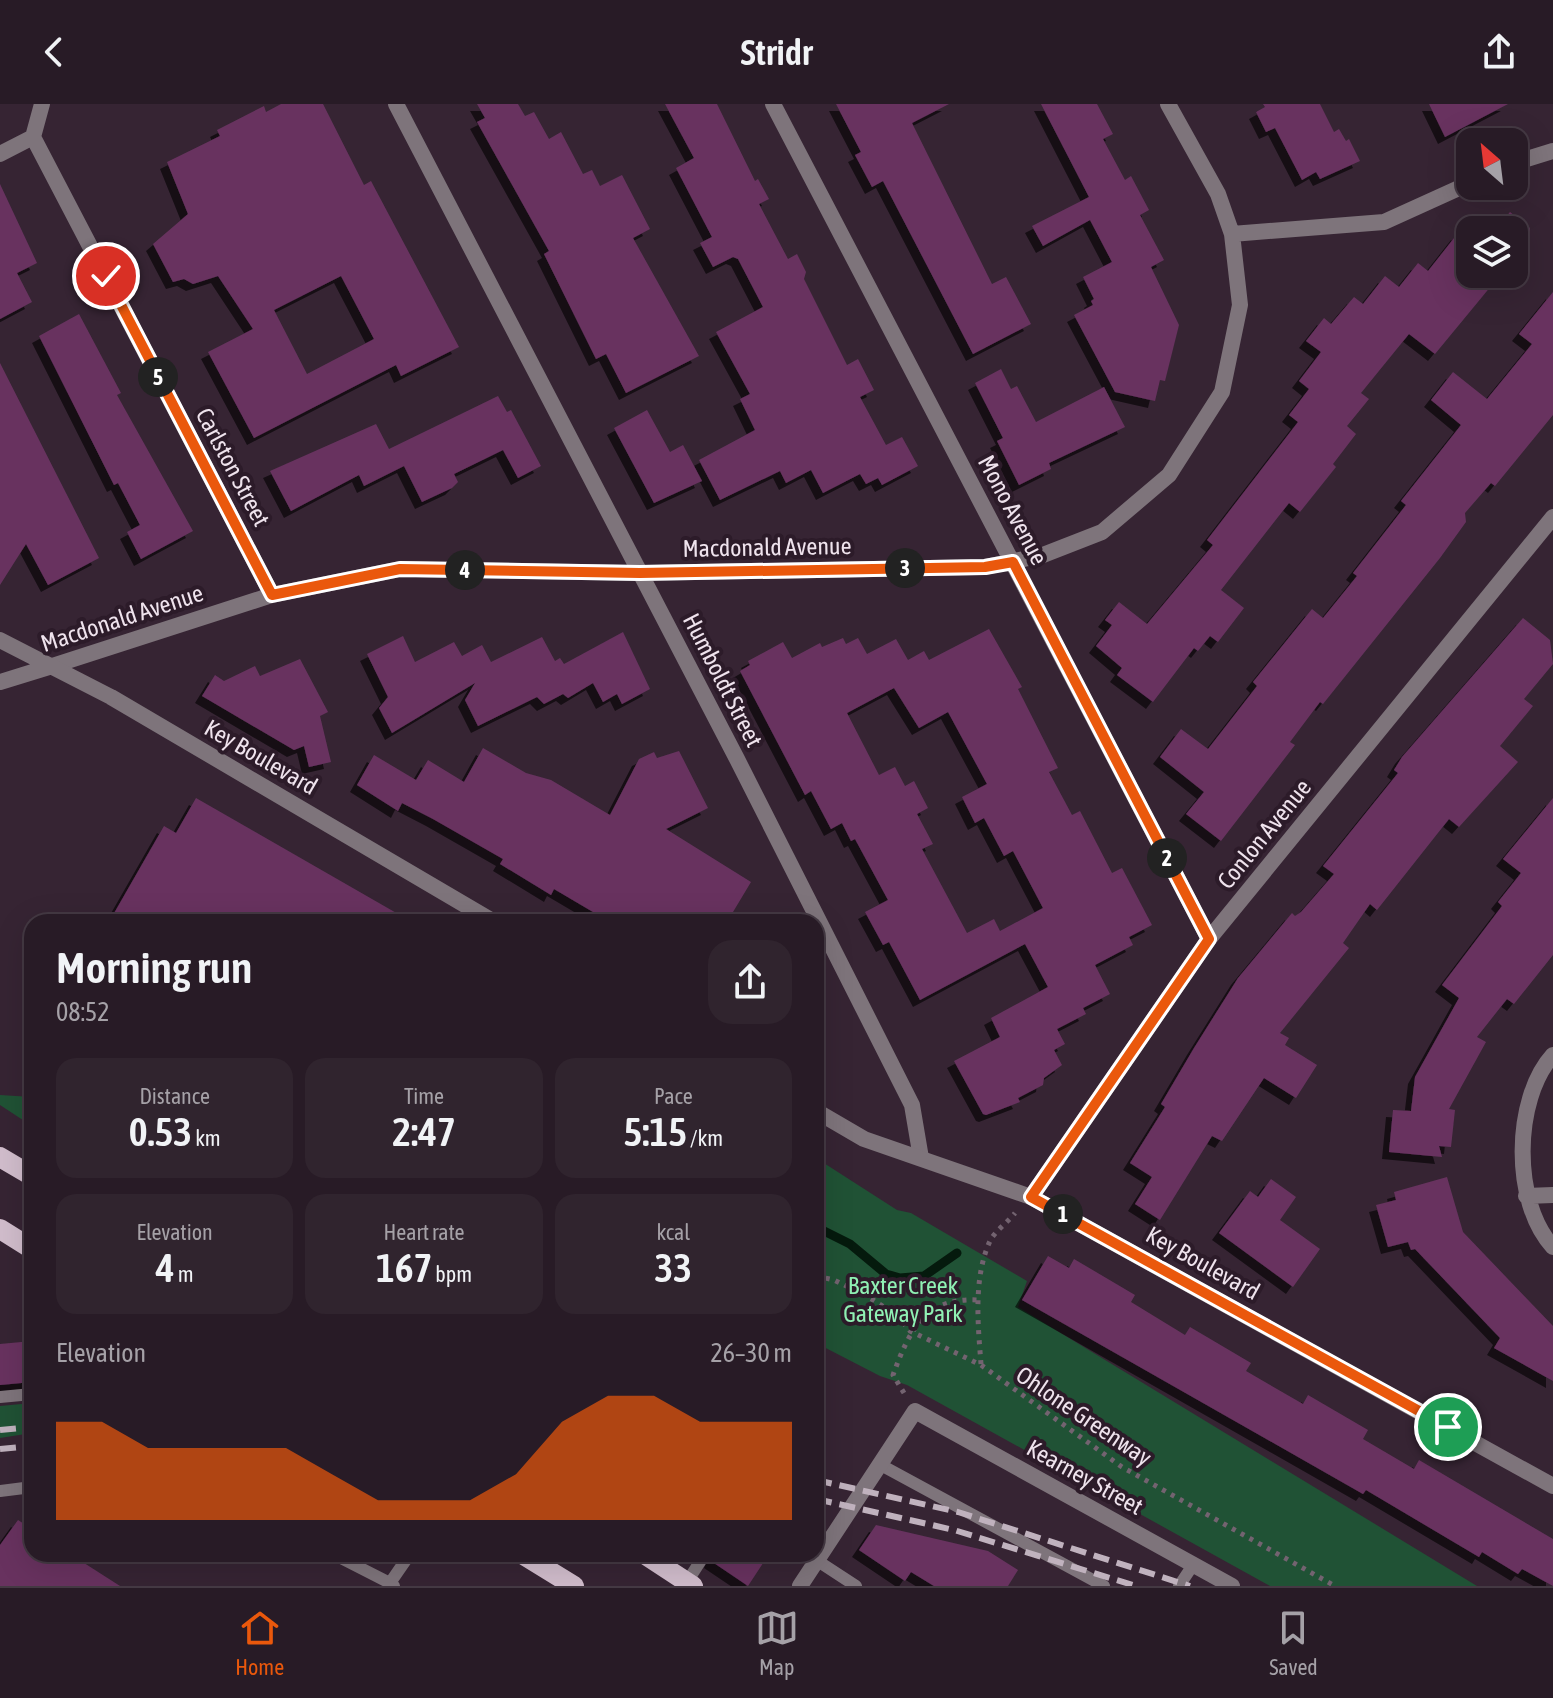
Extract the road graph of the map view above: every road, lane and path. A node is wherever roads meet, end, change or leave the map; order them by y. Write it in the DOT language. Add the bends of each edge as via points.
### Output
graph roads {
  1 [pos="42,104"];
  2 [pos="396,104"];
  3 [pos="773,104"];
  4 [pos="1168,104"];
  5 [pos="33,137"];
  6 [pos="1553,151"];
  7 [pos="0,154"];
  8 [pos="1528,159"];
  9 [pos="1456,189"];
  10 [pos="1232,234"];
  11 [pos="1550,529"];
  12 [pos="1013,562"];
  13 [pos="640,573"];
  14 [pos="272,595"];
  15 [pos="0,640"];
  16 [pos="52,666"];
  17 [pos="0,682"];
  18 [pos="480,914"];
  19 [pos="814,914"];
  20 [pos="824,933"];
  21 [pos="1209,939"];
  22 [pos="1553,1055"];
  23 [pos="824,1116"];
  24 [pos="0,1157"];
  25 [pos="921,1158"];
  26 [pos="24,1171"];
  27 [pos="1553,1195"];
  28 [pos="1526,1196"];
  29 [pos="1031,1197"];
  30 [pos="0,1229"];
  31 [pos="24,1244"];
  32 [pos="1553,1247"];
  33 [pos="824,1278"];
  34 [pos="978,1300"];
  35 [pos="910,1331"];
  36 [pos="981,1365"];
  37 [pos="24,1395"];
  38 [pos="0,1397"];
  39 [pos="915,1411"];
  40 [pos="879,1464"];
  41 [pos="1553,1486"];
  42 [pos="24,1488"];
  43 [pos="0,1491"];
  44 [pos="824,1540"];
  45 [pos="348,1562"];
  46 [pos="405,1562"];
  47 [pos="535,1562"];
  48 [pos="656,1562"];
  49 [pos="701,1562"];
  50 [pos="810,1562"];
  51 [pos="820,1562"];
  52 [pos="1193,1565"];
  53 [pos="690,1584"];
  54 [pos="392,1585"];
  55 [pos="574,1586"];
  56 [pos="800,1586"];
  57 [pos="856,1586"];
  58 [pos="1104,1586"];
  59 [pos="1179,1586"];
  60 [pos="1232,1586"];
  61 [pos="1335,1586"];
  1 -- 5 [label="street"];
  2 -- 13 [label="street, Humboldt Street"];
  3 -- 12 [label="street, Mono Avenue"];
  4 -- 10 [label="street, Macdonald Avenue" via="1218,194"];
  5 -- 7 [label="street"];
  5 -- 14 [label="street, Carlston Street"];
  6 -- 8 [label="street"];
  9 -- 10 [label="street" via="1384,222"];
  10 -- 12 [label="street, Macdonald Avenue" via="1240,305 1222,392 1169,475 1102,532"];
  11 -- 21 [label="street, Conlon Avenue"];
  12 -- 13 [label="street, Macdonald Avenue" via="985,567"];
  12 -- 21 [label="street, Mono Avenue"];
  13 -- 14 [label="street, Macdonald Avenue" via="400,569"];
  13 -- 19 [label="street, Humboldt Street"];
  14 -- 16 [label="street, Macdonald Avenue"];
  15 -- 16 [label="street, Key Boulevard"];
  16 -- 17 [label="street, Macdonald Avenue"];
  16 -- 18 [label="street, Key Boulevard"];
  20 -- 25 [label="street, Humboldt Street" via="912,1105"];
  21 -- 29 [label="street, Conlon Avenue"];
  22 -- 28 [label="street" via="1543,1066 1521,1132"];
  23 -- 25 [label="street, Key Boulevard" via="864,1139"];
  24 -- 26 [label="main road"];
  25 -- 29 [label="street, Key Boulevard"];
  27 -- 28 [label="street"];
  28 -- 32 [label="street"];
  29 -- 34 [label="path" via="990,1240"];
  29 -- 41 [label="street, Key Boulevard"];
  30 -- 31 [label="main road"];
  33 -- 35 [label="path, Ohlone Greenway" via="867,1296 898,1316"];
  34 -- 35 [label="path" via="937,1306"];
  34 -- 36 [label="path"];
  35 -- 36 [label="path, Ohlone Greenway"];
  35 -- 39 [label="path" via="893,1375"];
  36 -- 61 [label="path, Ohlone Greenway" via="1122,1467"];
  37 -- 38 [label="lane"];
  39 -- 40 [label="street"];
  39 -- 52 [label="street, Kearney Street"];
  40 -- 44 [label="street"];
  40 -- 58 [label="lane"];
  42 -- 43 [label="lane"];
  45 -- 54 [label="lane"];
  46 -- 54 [label="lane"];
  47 -- 55 [label="main road"];
  48 -- 53 [label="main road"];
  49 -- 53 [label="lane"];
  50 -- 56 [label="street"];
  51 -- 57 [label="lane"];
  52 -- 59 [label="lane"];
  52 -- 60 [label="street, Kearney Street"];
}
